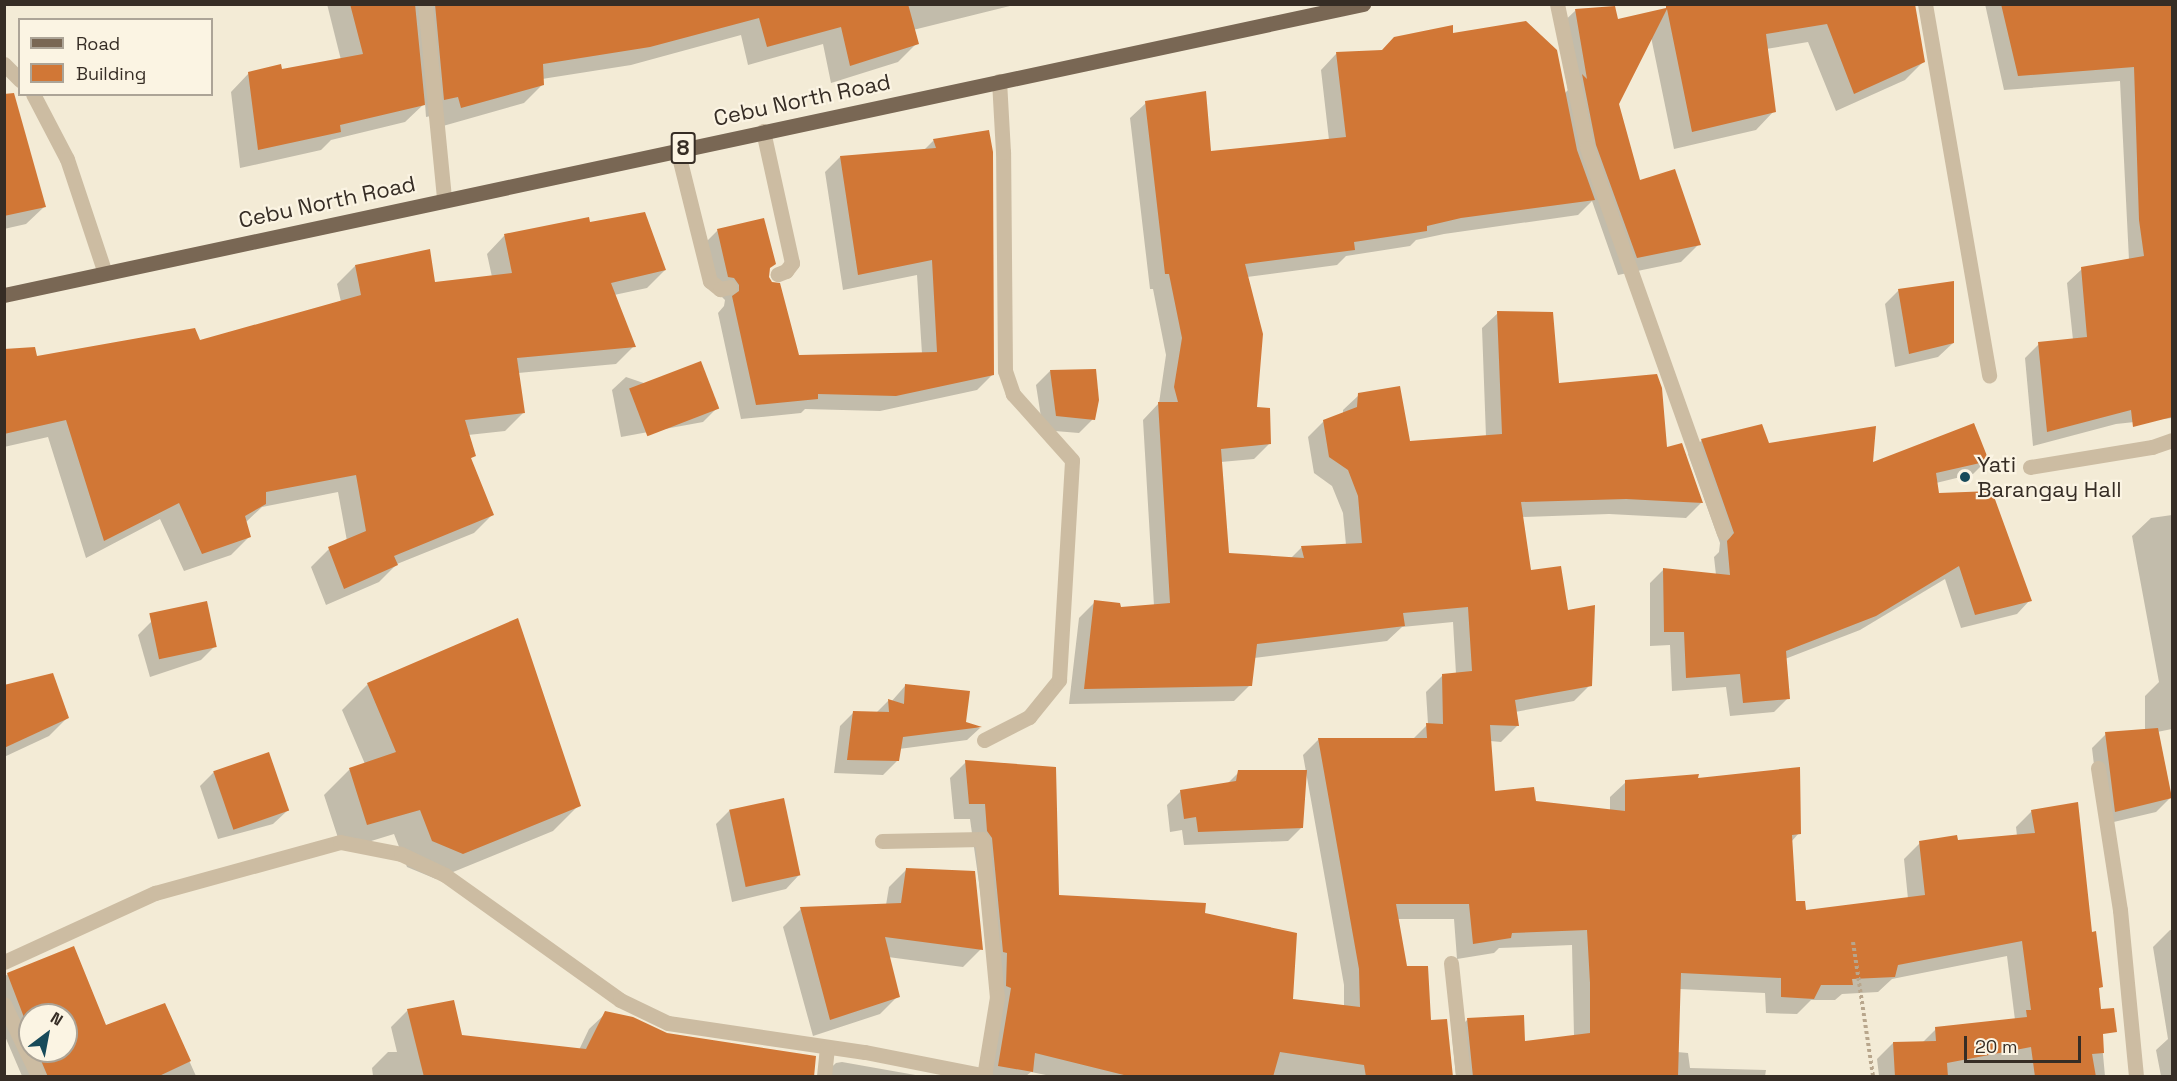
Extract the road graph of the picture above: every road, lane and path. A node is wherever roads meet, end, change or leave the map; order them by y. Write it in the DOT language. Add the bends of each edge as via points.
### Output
graph roads {
  1 [pos="425,4"];
  2 [pos="1363,4"];
  3 [pos="1557,4"];
  4 [pos="1925,4"];
  5 [pos="1317,9"];
  6 [pos="4,64"];
  7 [pos="18,78"];
  8 [pos="999,81"];
  9 [pos="34,96"];
  10 [pos="763,130"];
  11 [pos="677,149"];
  12 [pos="444,199"];
  13 [pos="105,273"];
  14 [pos="778,274"];
  15 [pos="730,287"];
  16 [pos="4,295"];
  17 [pos="1989,376"];
  18 [pos="2172,440"];
  19 [pos="2030,467"];
  20 [pos="1724,532"];
  21 [pos="984,740"];
  22 [pos="2098,768"];
  23 [pos="882,841"];
  24 [pos="1853,942"];
  25 [pos="4,962"];
  26 [pos="1451,963"];
  27 [pos="4,1004"];
  28 [pos="827,1047"];
  29 [pos="985,1076"];
  30 [pos="38,1077"];
  31 [pos="824,1077"];
  32 [pos="1463,1077"];
  33 [pos="1873,1077"];
  34 [pos="2136,1077"];
  1 -- 12 [label="street"];
  2 -- 5 [label="main road, Cebu North Road / 8"];
  3 -- 20 [label="street" via="1587,148"];
  4 -- 17 [label="street"];
  5 -- 8 [label="main road, Cebu North Road / 8"];
  6 -- 7 [label="street"];
  8 -- 10 [label="main road, Cebu North Road / 8"];
  8 -- 21 [label="street" via="1005,371 1013,394 1072,460 1059,680 1029,717"];
  9 -- 13 [label="street" via="67,159"];
  10 -- 11 [label="main road, Cebu North Road / 8"];
  10 -- 14 [label="street" via="792,263"];
  11 -- 12 [label="main road, Cebu North Road / 8"];
  11 -- 15 [label="street" via="710,281 720,289"];
  12 -- 13 [label="main road, Cebu North Road / 8"];
  13 -- 16 [label="main road, Cebu North Road / 8"];
  18 -- 19 [label="street" via="2152,447"];
  22 -- 34 [label="street" via="2120,910"];
  23 -- 29 [label="street" via="982,839 997,997"];
  24 -- 33 [label="path"];
  25 -- 28 [label="street" via="155,893 340,842 401,854 445,875 620,1000 668,1023"];
  26 -- 32 [label="street"];
  27 -- 30 [label="street"];
  28 -- 29 [label="street"];
  28 -- 31 [label="street"];
}
